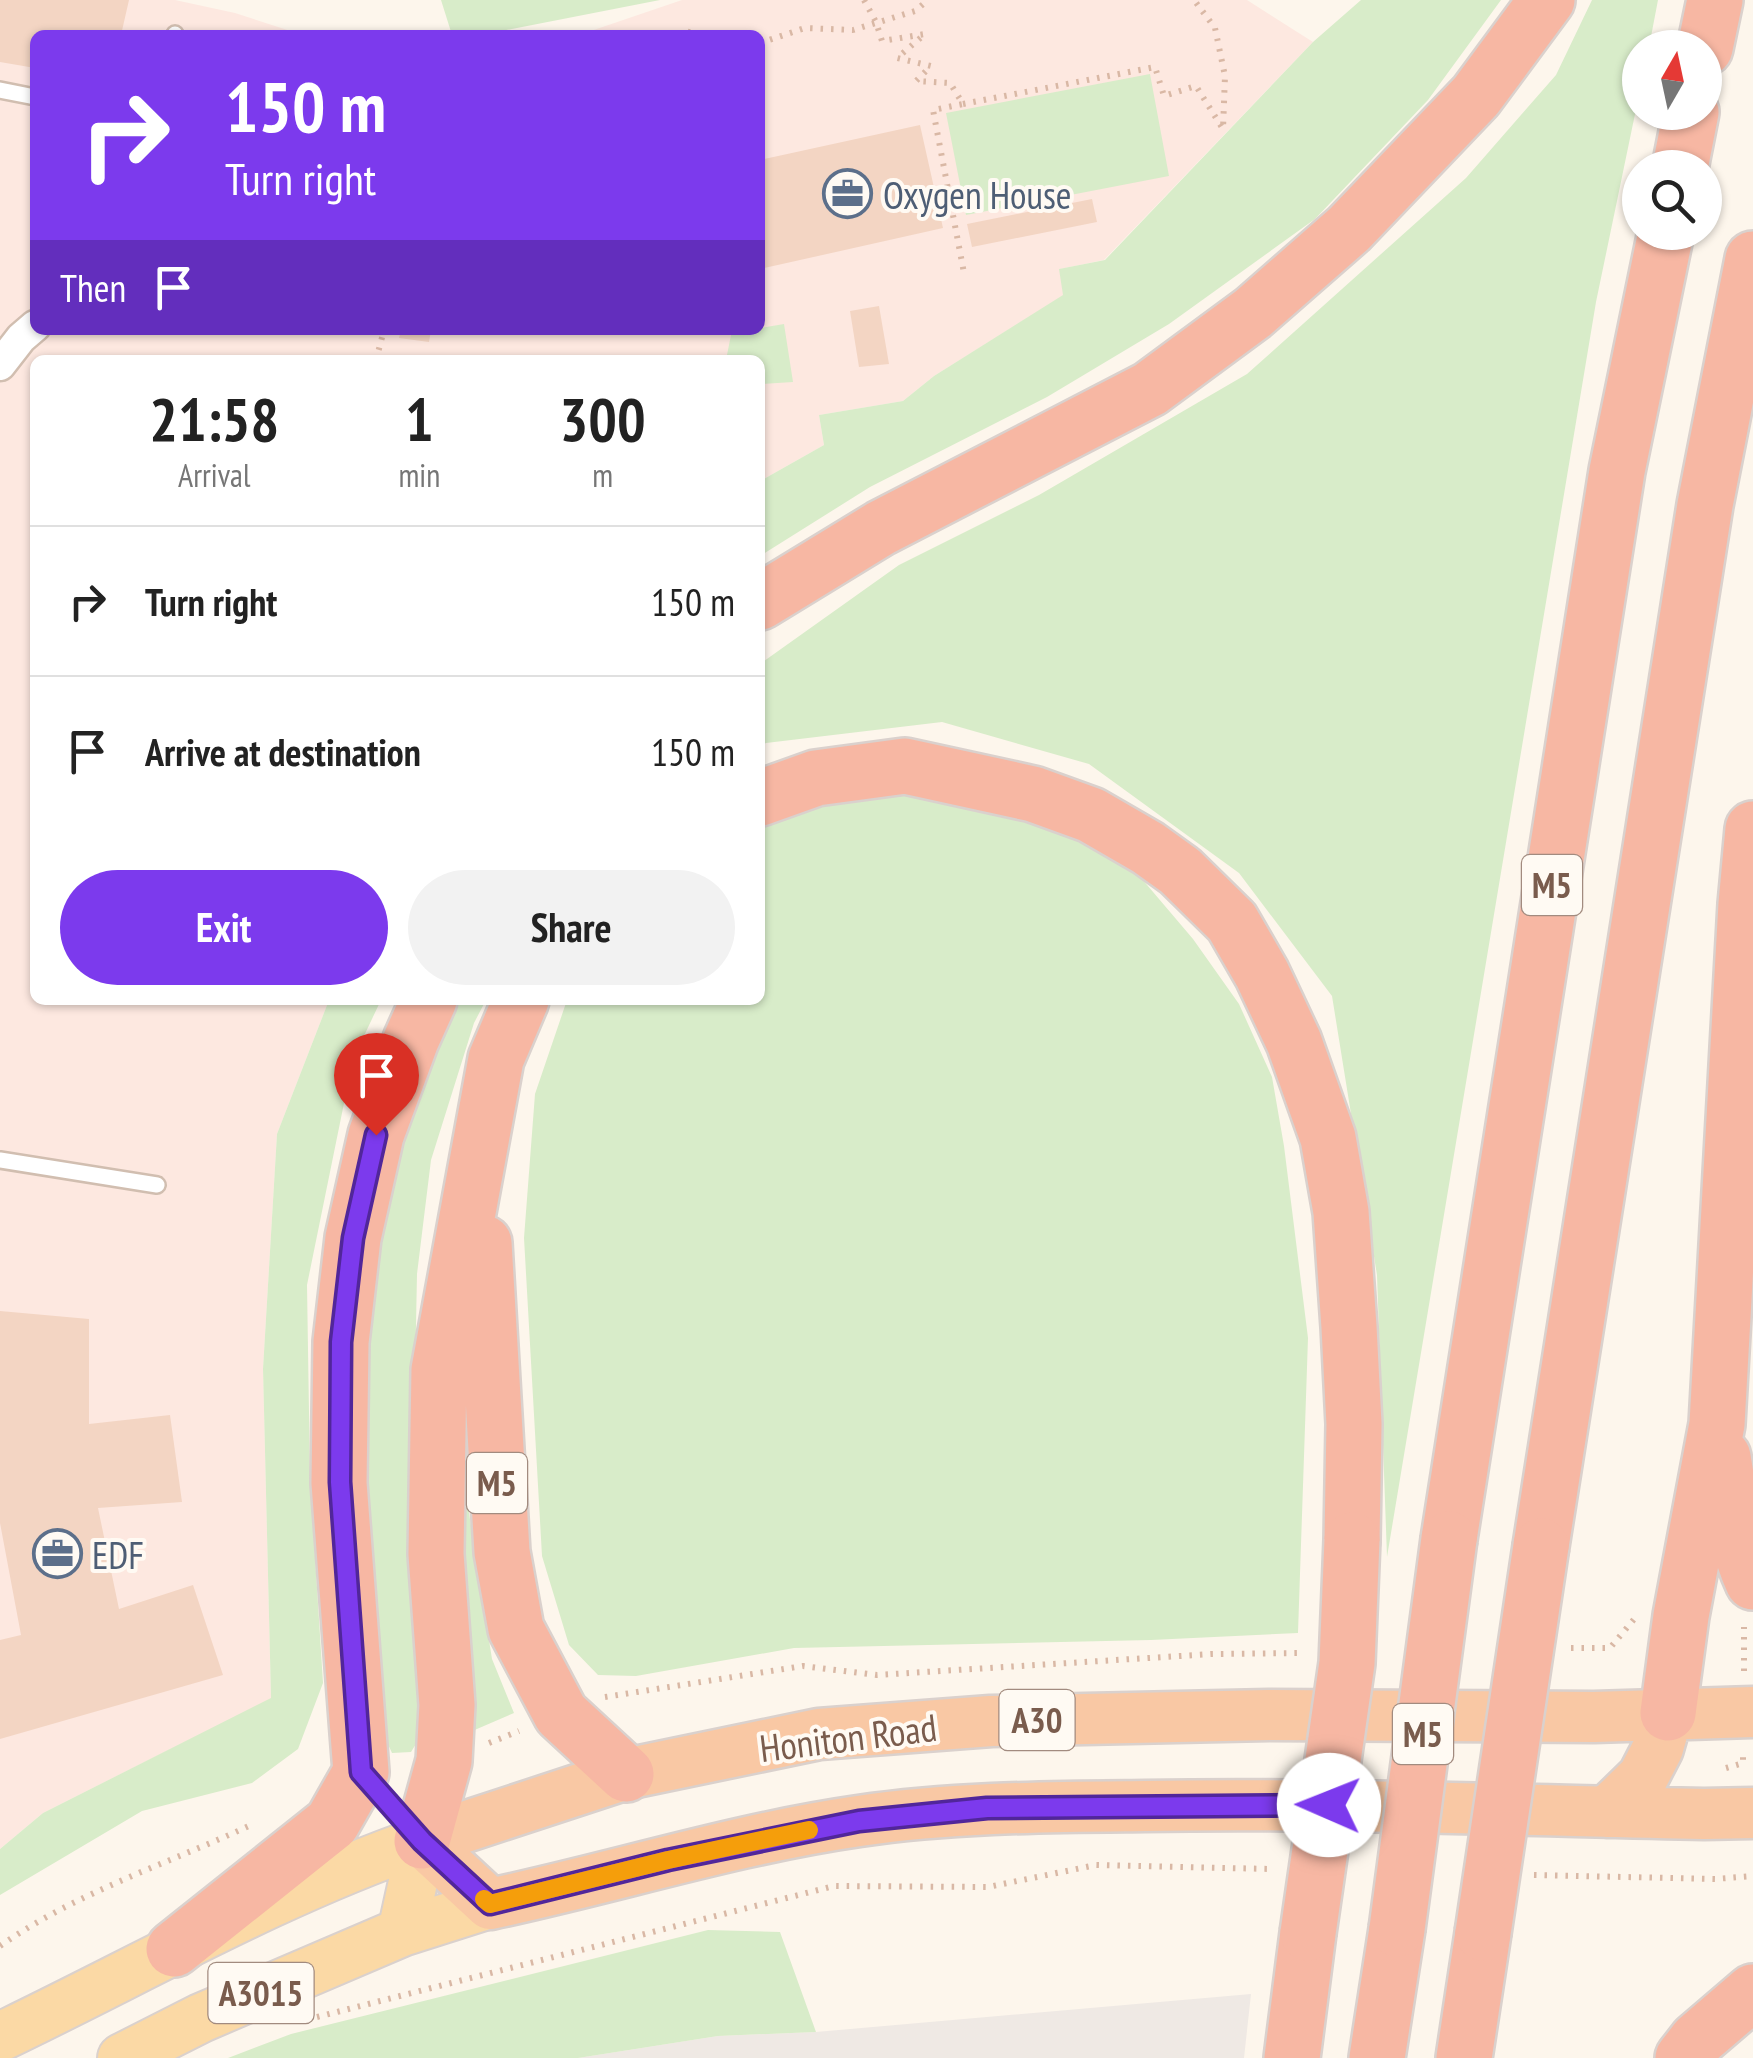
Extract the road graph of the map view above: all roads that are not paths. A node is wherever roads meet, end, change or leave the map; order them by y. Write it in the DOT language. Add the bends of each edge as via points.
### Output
graph roads {
  1 [pos="1546,0"];
  2 [pos="1715,0"];
  3 [pos="1709,30"];
  4 [pos="0,90"];
  5 [pos="30,97"];
  6 [pos="1662,250"];
  7 [pos="1753,259"];
  8 [pos="19,329"];
  9 [pos="0,365"];
  10 [pos="765,599"];
  11 [pos="765,796"];
  12 [pos="1753,829"];
  13 [pos="427,1005"];
  14 [pos="520,1005"];
  15 [pos="479,1150"];
  16 [pos="0,1160"];
  17 [pos="157,1184"];
  18 [pos="1717,1424"];
  19 [pos="1753,1582"];
  20 [pos="1753,1712"];
  21 [pos="1668,1713"];
  22 [pos="361,1772"];
  23 [pos="626,1774"];
  24 [pos="1607,1812"];
  25 [pos="1753,1814"];
  26 [pos="422,1841"];
  27 [pos="490,1904"];
  28 [pos="402,1932"];
  29 [pos="174,1949"];
  30 [pos="1753,1992"];
  31 [pos="0,2037"];
  32 [pos="122,2058"];
  33 [pos="1292,2058"];
  34 [pos="1377,2058"];
  35 [pos="1464,2058"];
  36 [pos="1683,2058"];
  1 -- 10 [label="highway" via="1464,110 1349,230 1254,313 1150,389 882,528"];
  2 -- 3 [label="highway"];
  4 -- 5 [label="lane"];
  6 -- 34 [label="highway, M5, bridge" via="1616,471 1449,1539"];
  7 -- 35 [label="highway, M5, bridge" via="1702,525"];
  8 -- 9 [label="street"];
  11 -- 33 [label="highway, M5, bridge" via="816,778 905,766 1033,794 1091,815 1180,871 1232,922 1294,1042 1328,1138 1340,1212 1354,1424 1347,1663"];
  12 -- 18 [label="highway"];
  13 -- 22 [label="highway" via="376,1135 353,1238 341,1342 340,1482"];
  14 -- 15 [label="highway, M5" via="496,1059"];
  15 -- 23 [label="highway, M5" via="502,1552 516,1629 562,1714"];
  15 -- 26 [label="highway, M5" via="438,1370 436,1554 446,1705 444,1761"];
  16 -- 17 [label="lane"];
  18 -- 19 [label="highway"];
  18 -- 21 [label="highway"];
  20 -- 21 [label="highway, Honiton Road / A30"];
  21 -- 23 [label="highway, Honiton Road / A30" via="991,1721 819,1734"];
  21 -- 24 [label="highway" via="1643,1777"];
  22 -- 26 [label="highway"];
  22 -- 29 [label="highway" via="332,1823"];
  23 -- 26 [label="highway, Honiton Road / A30"];
  24 -- 25 [label="highway"];
  24 -- 27 [label="highway" via="1290,1804 987,1808 810,1830"];
  26 -- 27 [label="highway"];
  26 -- 28 [label="main road"];
  26 -- 29 [label="main road, Honiton Road / A3015" via="358,1863"];
  27 -- 28 [label="main road, A3015"];
  28 -- 32 [label="main road, A3015"];
  29 -- 31 [label="main road, Honiton Road / A3015"];
  30 -- 36 [label="highway"];
}
